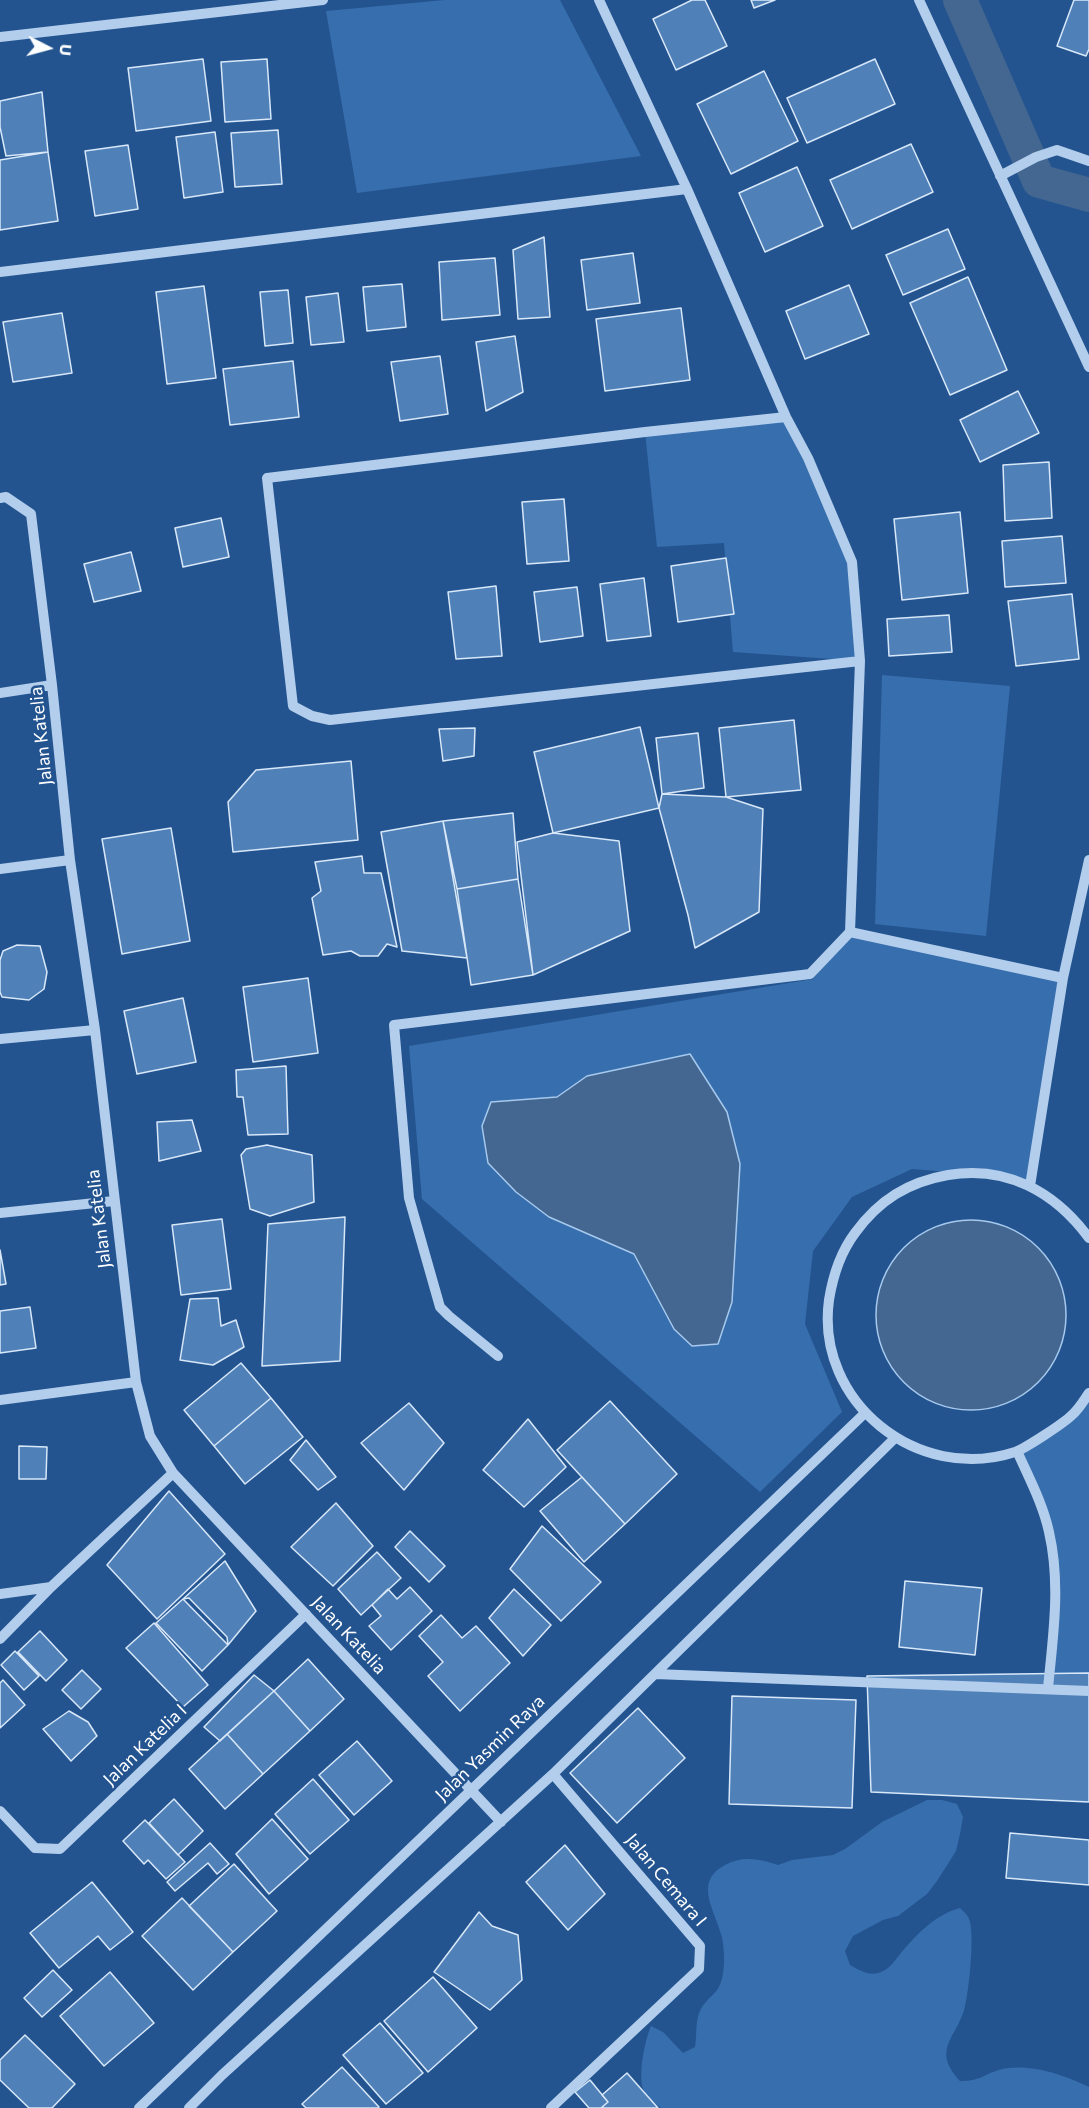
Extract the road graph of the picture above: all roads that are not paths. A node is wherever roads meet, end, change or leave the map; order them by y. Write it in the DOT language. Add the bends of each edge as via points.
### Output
graph roads {
  1 [pos="323,0"];
  2 [pos="599,0"];
  3 [pos="919,0"];
  4 [pos="0,37"];
  5 [pos="1089,161"];
  6 [pos="999,176"];
  7 [pos="687,189"];
  8 [pos="0,272"];
  9 [pos="1089,367"];
  10 [pos="786,417"];
  11 [pos="0,498"];
  12 [pos="860,661"];
  13 [pos="52,685"];
  14 [pos="0,693"];
  15 [pos="70,860"];
  16 [pos="1089,860"];
  17 [pos="0,869"];
  18 [pos="850,932"];
  19 [pos="1063,978"];
  20 [pos="95,1030"];
  21 [pos="0,1039"];
  22 [pos="1030,1185"];
  23 [pos="114,1201"];
  24 [pos="0,1213"];
  25 [pos="1089,1238"];
  26 [pos="498,1356"];
  27 [pos="136,1382"];
  28 [pos="1089,1393"];
  29 [pos="0,1400"];
  30 [pos="865,1413"];
  31 [pos="895,1438"];
  32 [pos="1017,1451"];
  33 [pos="173,1473"];
  34 [pos="51,1587"];
  35 [pos="0,1594"];
  36 [pos="306,1614"];
  37 [pos="0,1639"];
  38 [pos="655,1674"];
  39 [pos="1048,1688"];
  40 [pos="1089,1691"];
  41 [pos="553,1774"];
  42 [pos="471,1789"];
  43 [pos="0,1812"];
  44 [pos="501,1822"];
  45 [pos="140,2108"];
  46 [pos="189,2108"];
  47 [pos="551,2108"];
  1 -- 4 [label="street"];
  2 -- 7 [label="street"];
  3 -- 6 [label="street"];
  5 -- 6 [label="street" via="1057,150"];
  6 -- 9 [label="street"];
  7 -- 8 [label="street"];
  7 -- 10 [label="street"];
  10 -- 12 [label="street" via="808,458 852,562"];
  10 -- 12 [label="street" via="267,478 293,706 330,720"];
  11 -- 13 [label="street, Jalan Katelia" via="6,497 31,514"];
  12 -- 18 [label="street"];
  13 -- 14 [label="street"];
  13 -- 15 [label="street, Jalan Katelia"];
  15 -- 17 [label="street"];
  15 -- 20 [label="street, Jalan Katelia"];
  16 -- 19 [label="street"];
  18 -- 19 [label="street"];
  18 -- 26 [label="street" via="810,974 394,1025 408,1198 440,1307"];
  19 -- 22 [label="street"];
  20 -- 21 [label="street"];
  20 -- 23 [label="street, Jalan Katelia"];
  22 -- 25 [label="street" via="1054,1200"];
  22 -- 30 [label="street" via="985,1174 927,1179 894,1194 867,1217 845,1246 832,1279 827,1315 831,1350 844,1384"];
  23 -- 24 [label="street"];
  23 -- 27 [label="street, Jalan Katelia"];
  27 -- 29 [label="street"];
  27 -- 33 [label="street, Jalan Katelia" via="150,1436"];
  28 -- 32 [label="street" via="1072,1415"];
  30 -- 31 [label="street"];
  30 -- 42 [label="street, Jalan Yasmin Raya"];
  31 -- 32 [label="street" via="951,1458 986,1458"];
  31 -- 38 [label="street"];
  32 -- 39 [label="street" via="1044,1514 1056,1568"];
  33 -- 34 [label="street"];
  33 -- 36 [label="street, Jalan Katelia"];
  34 -- 35 [label="street"];
  34 -- 37 [label="street"];
  36 -- 42 [label="street, Jalan Katelia"];
  36 -- 43 [label="street, Jalan Katelia I" via="60,1849 35,1848"];
  38 -- 39 [label="street"];
  38 -- 41 [label="street"];
  39 -- 40 [label="street"];
  41 -- 44 [label="street"];
  41 -- 47 [label="street, Jalan Cemara I" via="700,1946 699,1969"];
  42 -- 44 [label="street, Jalan Katelia"];
  42 -- 45 [label="street, Jalan Yasmin Raya"];
  44 -- 46 [label="street"];
}
